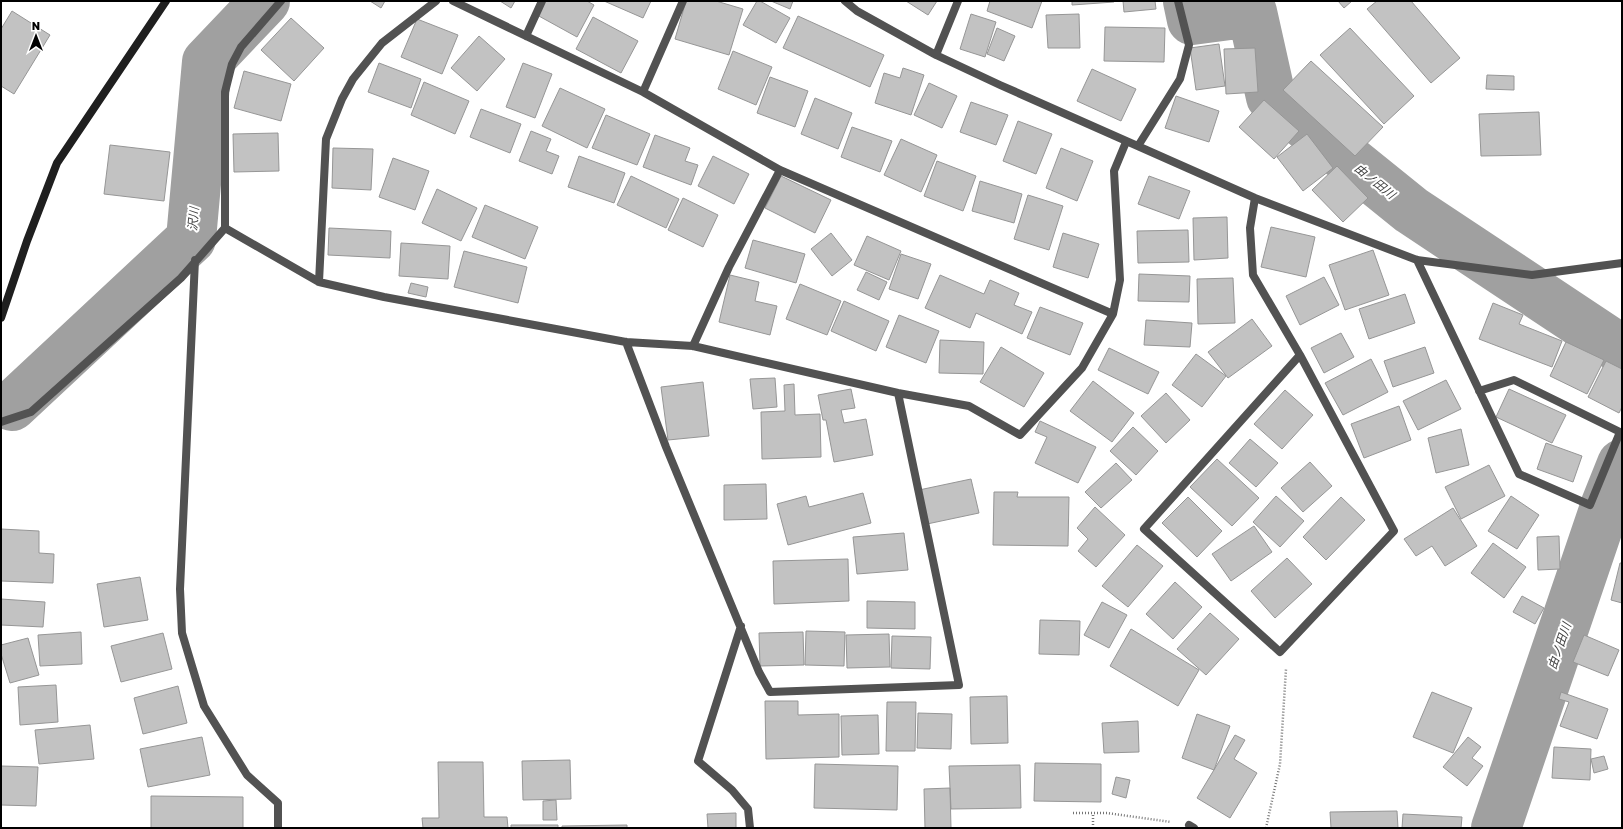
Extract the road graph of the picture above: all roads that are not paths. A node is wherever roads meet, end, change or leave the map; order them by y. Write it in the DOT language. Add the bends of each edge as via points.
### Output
graph roads {
  1 [pos="166,1"];
  2 [pos="281,1"];
  3 [pos="436,1"];
  4 [pos="453,1"];
  5 [pos="542,1"];
  6 [pos="684,1"];
  7 [pos="845,1"];
  8 [pos="958,1"];
  9 [pos="1178,1"];
  10 [pos="526,36"];
  11 [pos="936,55"];
  12 [pos="643,92"];
  13 [pos="1126,142"];
  14 [pos="1138,146"];
  15 [pos="780,170"];
  16 [pos="1255,198"];
  17 [pos="225,228"];
  18 [pos="195,260"];
  19 [pos="1417,260"];
  20 [pos="1622,263"];
  21 [pos="319,282"];
  22 [pos="1113,314"];
  23 [pos="1,318"];
  24 [pos="626,342"];
  25 [pos="694,346"];
  26 [pos="1300,355"];
  27 [pos="1479,391"];
  28 [pos="898,393"];
  29 [pos="1,422"];
  30 [pos="742,626"];
  31 [pos="278,828"];
  32 [pos="750,828"];
  1 -- 23 [label="street" via="57,163"];
  2 -- 17 [label="street" via="241,47 232,64 225,92"];
  3 -- 21 [label="street" via="382,43 353,79 339,105 326,139"];
  4 -- 10 [label="street"];
  5 -- 10 [label="street"];
  6 -- 12 [label="street"];
  7 -- 11 [label="street" via="857,11"];
  8 -- 11 [label="street"];
  9 -- 14 [label="street" via="1189,45 1180,79"];
  10 -- 12 [label="street"];
  11 -- 13 [label="street"];
  12 -- 15 [label="street"];
  13 -- 14 [label="street"];
  13 -- 22 [label="street" via="1114,171 1120,280"];
  14 -- 16 [label="street"];
  15 -- 22 [label="street"];
  15 -- 25 [label="street" via="729,268"];
  16 -- 19 [label="street"];
  16 -- 26 [label="street" via="1250,228 1253,275"];
  17 -- 18 [label="street"];
  17 -- 21 [label="street"];
  18 -- 29 [label="street" via="181,278 31,412"];
  18 -- 31 [label="street" via="180,589 182,633 204,706 247,775 278,803"];
  19 -- 20 [label="street" via="1532,275"];
  19 -- 27 [label="street" via="1472,374 1478,388 1482,396 1485,403 1519,474 1590,505 1620,432 1514,380 1493,386 1486,389"];
  21 -- 24 [label="street" via="384,297"];
  22 -- 28 [label="street" via="1082,368 1020,435 969,406"];
  24 -- 25 [label="street"];
  24 -- 30 [label="street" via="666,447"];
  25 -- 28 [label="street"];
  26 -- 26 [label="street" via="1394,531 1280,652 1144,529"];
  28 -- 30 [label="street" via="959,685 770,692 759,672"];
  30 -- 32 [label="street" via="698,761 732,790 748,809"];
}
